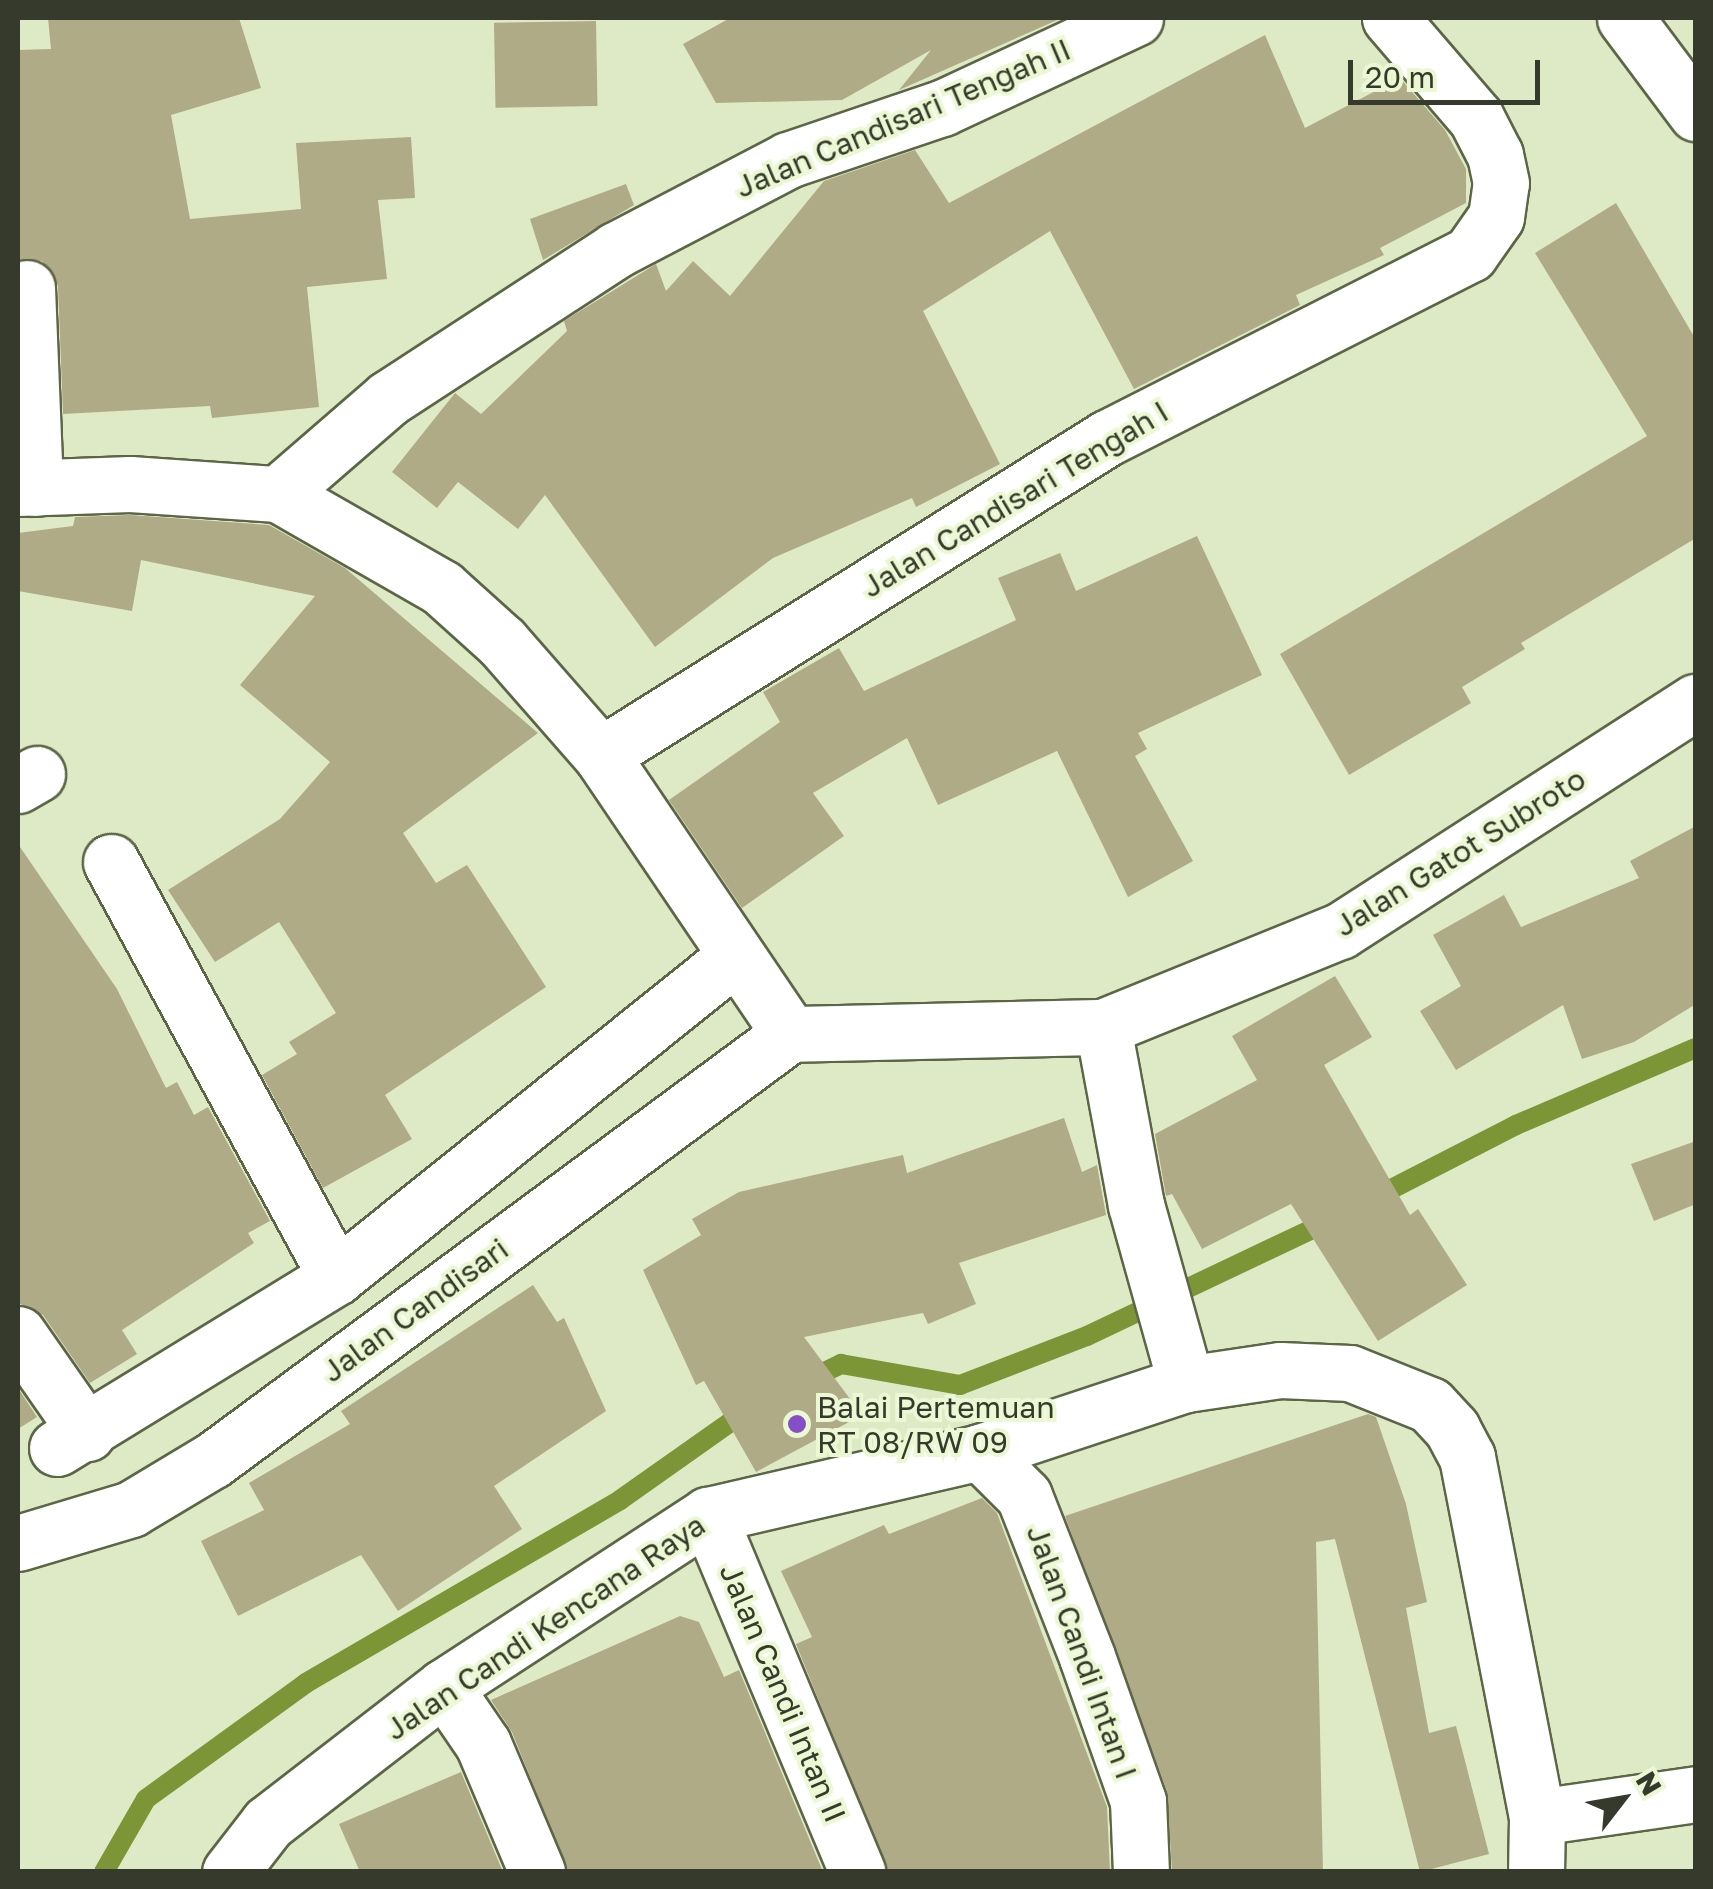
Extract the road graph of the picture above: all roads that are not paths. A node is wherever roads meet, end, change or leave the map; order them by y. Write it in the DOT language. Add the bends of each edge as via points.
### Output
graph roads {
  1 [pos="1135,18"];
  2 [pos="1390,18"];
  3 [pos="1625,18"];
  4 [pos="1696,113"];
  5 [pos="27,288"];
  6 [pos="26,488"];
  7 [pos="278,494"];
  8 [pos="1696,702"];
  9 [pos="601,755"];
  10 [pos="110,862"];
  11 [pos="736,956"];
  12 [pos="1103,1027"];
  13 [pos="790,1034"];
  14 [pos="336,1277"];
  15 [pos="18,1334"];
  16 [pos="1180,1359"];
  17 [pos="980,1452"];
  18 [pos="708,1515"];
  19 [pos="18,1543"];
  20 [pos="444,1687"];
  21 [pos="1696,1794"];
  22 [pos="1536,1817"];
  23 [pos="230,1872"];
  24 [pos="537,1872"];
  25 [pos="857,1872"];
  26 [pos="1141,1872"];
  27 [pos="1536,1872"];
  1 -- 7 [label="street, Jalan Candisari Tengah II" via="942,108 788,160 616,250 388,398"];
  2 -- 9 [label="street, Jalan Candisari Tengah I" via="1476,118 1501,183 1496,218 1470,254 1107,438"];
  3 -- 4 [label="street"];
  5 -- 6 [label="street"];
  6 -- 7 [label="street" via="130,484"];
  7 -- 9 [label="street" via="442,588 502,642"];
  8 -- 12 [label="street, Jalan Gatot Subroto" via="1340,932"];
  9 -- 11 [label="street"];
  10 -- 14 [label="street"];
  11 -- 13 [label="street"];
  11 -- 14 [label="street"];
  12 -- 13 [label="street"];
  12 -- 16 [label="street" via="1136,1205"];
  13 -- 19 [label="street, Jalan Candisari" via="213,1460 131,1509"];
  14 -- 15 [label="street" via="72,1441"];
  16 -- 17 [label="street, Jalan Candi Kencana Raya"];
  16 -- 22 [label="street, Jalan Candi Kencana Raya" via="1350,1372 1430,1405 1452,1429 1468,1458"];
  17 -- 18 [label="street, Jalan Candi Kencana Raya"];
  17 -- 26 [label="street, Jalan Candi Intan I" via="1024,1496 1088,1658 1138,1801"];
  18 -- 20 [label="street, Jalan Candi Kencana Raya"];
  18 -- 25 [label="street, Jalan Candi Intan II"];
  20 -- 23 [label="street, Jalan Candi Kencana Raya" via="268,1823"];
  20 -- 24 [label="street" via="482,1744"];
  21 -- 22 [label="street"];
  22 -- 27 [label="street, Jalan Candi Kencana Raya"];
}
